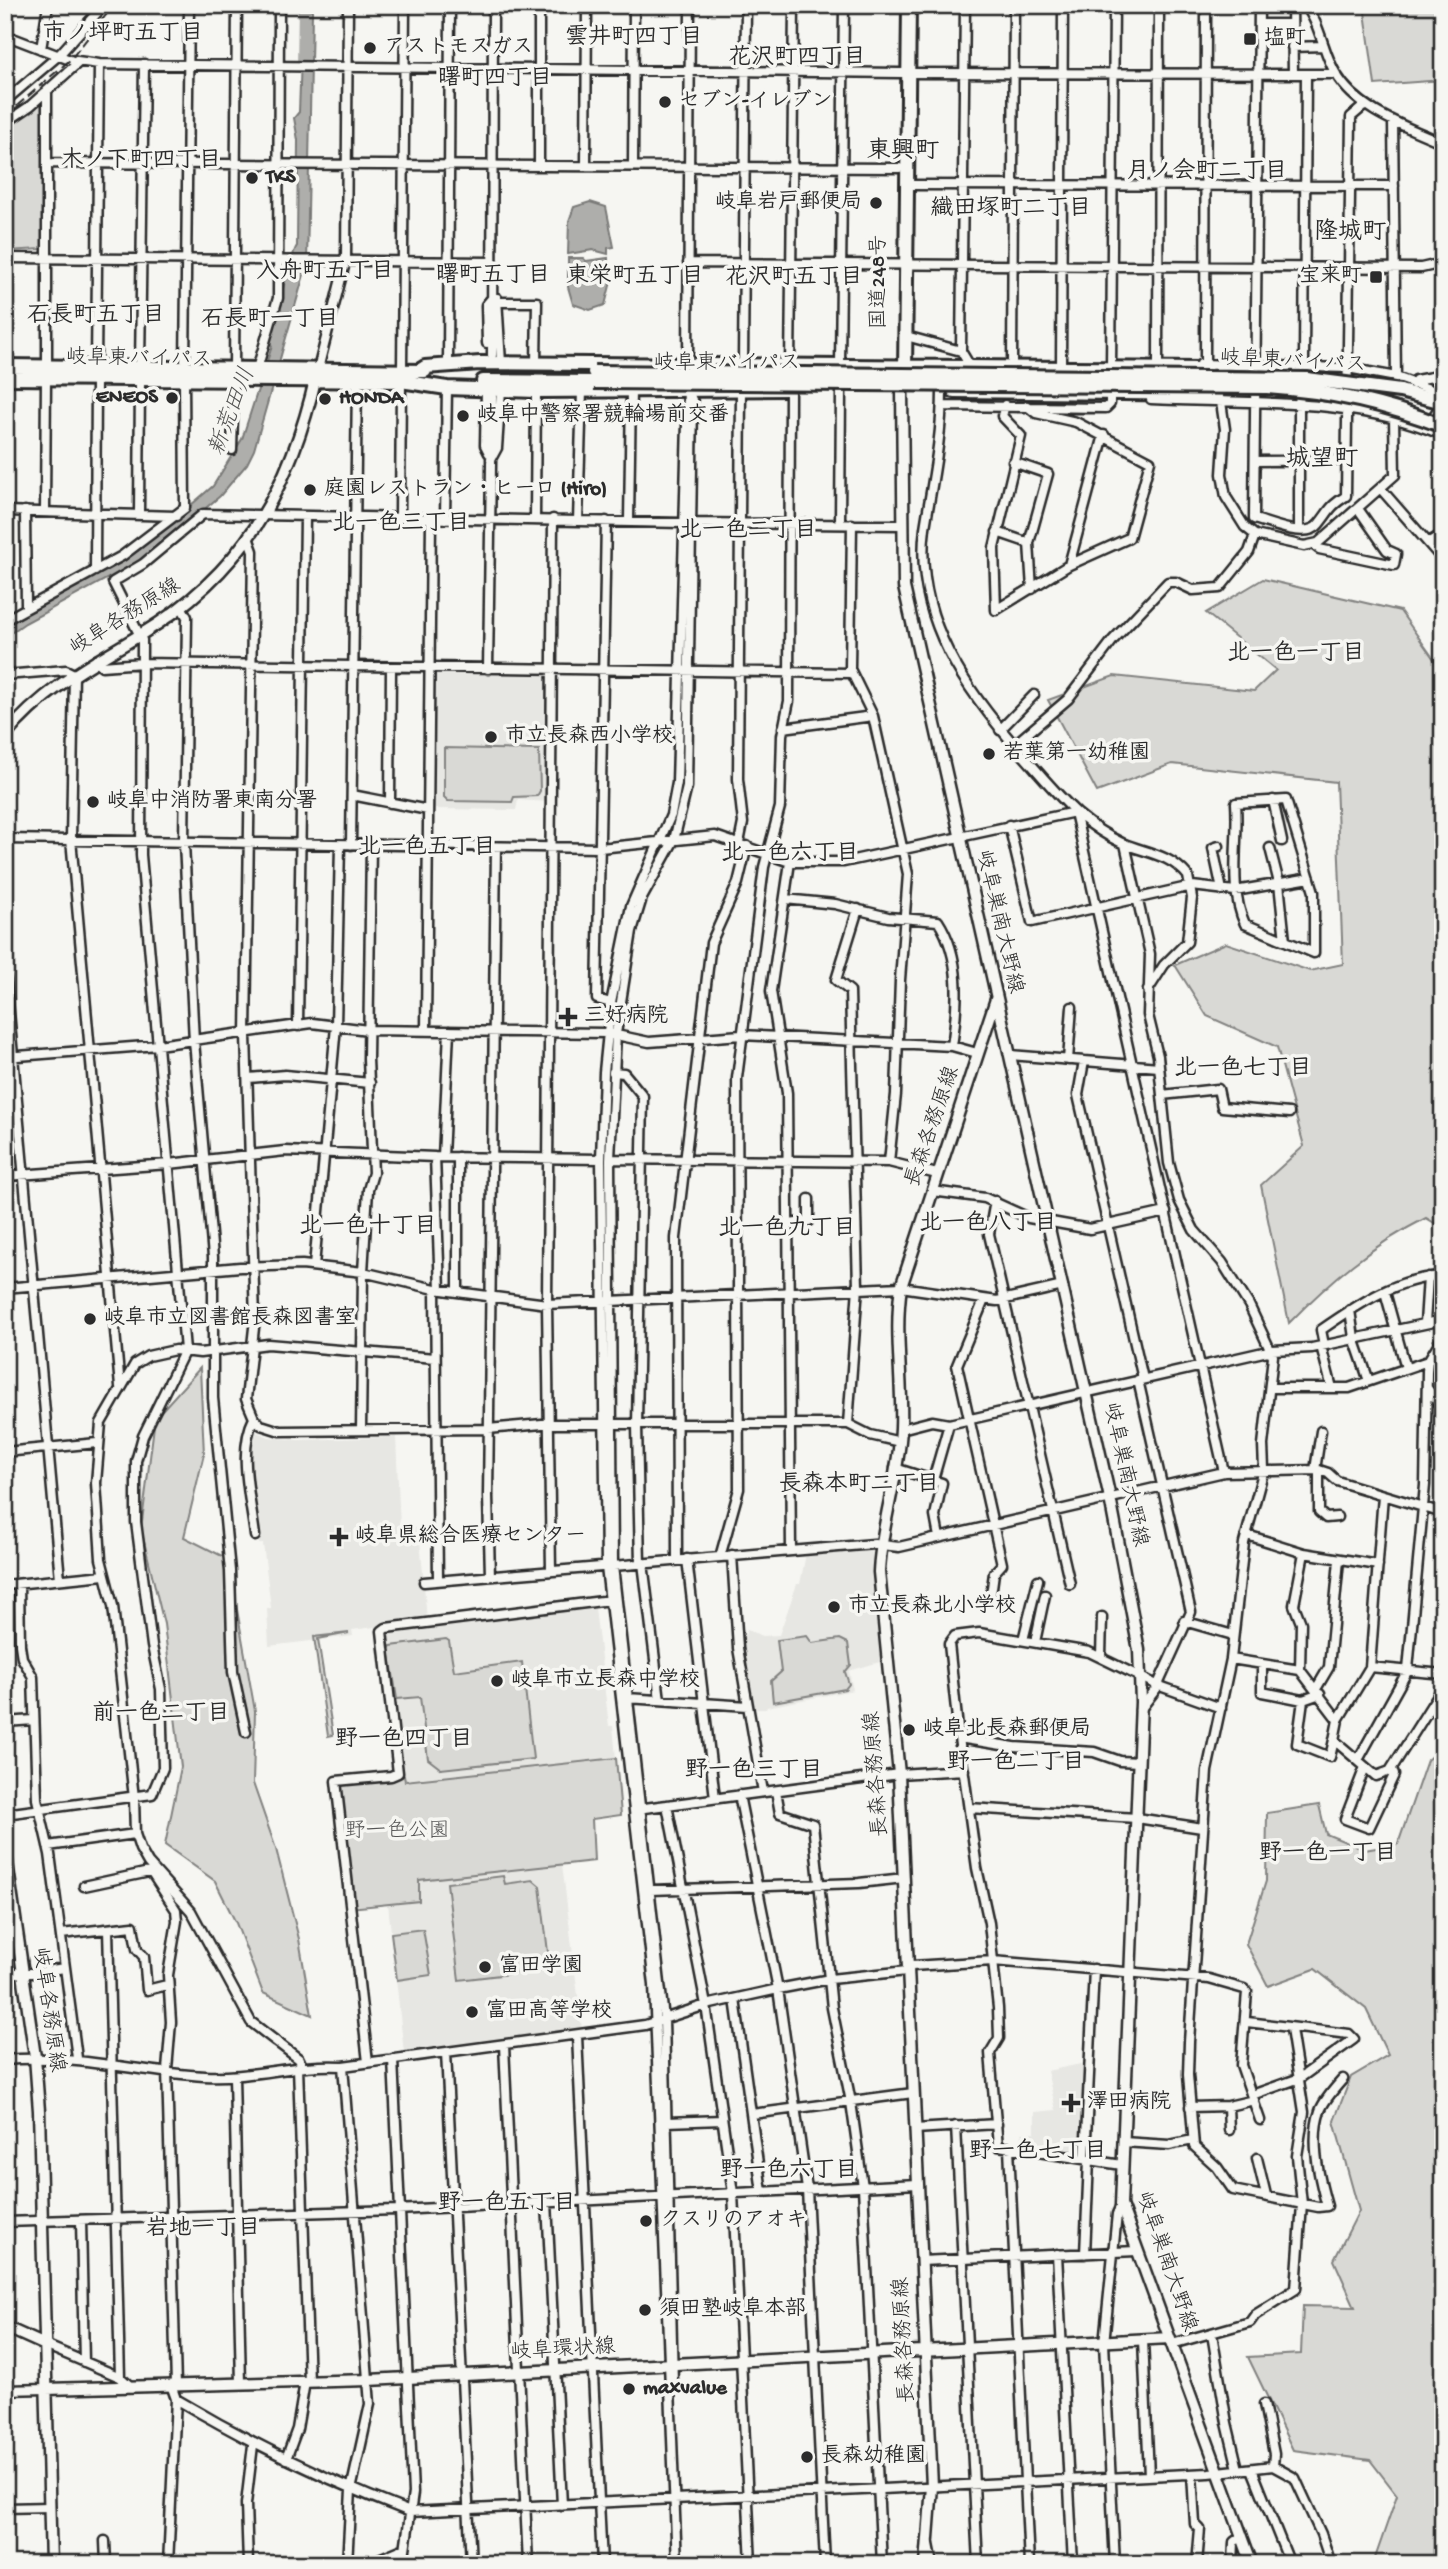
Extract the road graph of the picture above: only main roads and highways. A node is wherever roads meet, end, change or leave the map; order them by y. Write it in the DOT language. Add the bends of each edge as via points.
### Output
graph roads {
  1 [pos="901,5"];
  2 [pos="909,5"];
  3 [pos="904,73"];
  4 [pos="903,264"];
  5 [pos="5,366"];
  6 [pos="902,367"];
  7 [pos="419,371"];
  8 [pos="46,373"];
  9 [pos="316,374"];
  10 [pos="401,375"];
  11 [pos="594,377"];
  12 [pos="5,378"];
  13 [pos="902,390"];
  14 [pos="1400,391"];
  15 [pos="1373,402"];
  16 [pos="1443,403"];
  17 [pos="1443,426"];
  18 [pos="5,736"];
  19 [pos="996,999"];
  20 [pos="5,1847"];
  21 [pos="5,2327"];
  22 [pos="1171,2341"];
  23 [pos="45,2345"];
  24 [pos="926,2352"];
  25 [pos="46,2389"];
  26 [pos="51,2564"];
  27 [pos="926,2564"];
  28 [pos="1252,2564"];
  1 -- 3 [label="highway, 国道248号"];
  2 -- 3 [label="highway, 国道248号"];
  3 -- 4 [label="highway, 国道248号" via="907,185"];
  3 -- 4 [label="highway, 国道248号" via="899,168"];
  4 -- 6 [label="highway, 国道248号"];
  4 -- 6 [label="highway, 国道248号" via="906,336"];
  5 -- 8 [label="highway, 岐阜東バイパス"];
  6 -- 7 [label="highway" via="493,361"];
  6 -- 13 [label="highway"];
  6 -- 14 [label="highway" via="1203,367 1312,372 1394,384"];
  7 -- 10 [label="highway, 岐阜東バイパス"];
  7 -- 11 [label="highway, 岐阜東バイパス"];
  8 -- 9 [label="highway, 岐阜東バイパス"];
  8 -- 12 [label="highway, 岐阜東バイパス"];
  9 -- 10 [label="highway, 岐阜東バイパス"];
  9 -- 10 [label="highway, 岐阜東バイパス" via="357,381"];
  9 -- 18 [label="main road, 岐阜各務原線" via="294,450 265,516 223,572 182,608 74,674"];
  10 -- 11 [label="highway, 岐阜東バイパス"];
  10 -- 13 [label="highway" via="447,388 493,392"];
  11 -- 14 [label="highway, 岐阜東バイパス, bridge" via="1307,379"];
  11 -- 15 [label="highway, 岐阜東バイパス, bridge" via="1267,387"];
  13 -- 15 [label="highway, bridge"];
  13 -- 19 [label="main road, 岐阜巣南大野線" via="904,587"];
  14 -- 16 [label="highway, 岐阜東バイパス"];
  15 -- 17 [label="highway, 岐阜東バイパス, bridge"];
  19 -- 22 [label="main road, 岐阜巣南大野線" via="1110,1498 1141,1676 1121,2205"];
  19 -- 24 [label="main road, 長森各務原線" via="901,1287 897,1312 901,1429 880,1545 899,1774"];
  20 -- 23 [label="main road, 岐阜各務原線" via="35,2057"];
  21 -- 23 [label="main road"];
  22 -- 24 [label="main road, 岐阜環状線"];
  22 -- 28 [label="main road, 岐阜巣南大野線"];
  23 -- 25 [label="main road"];
  24 -- 25 [label="main road, 岐阜環状線" via="369,2380"];
  24 -- 27 [label="main road, 長森各務原線" via="932,2486"];
  25 -- 26 [label="main road"];
}
